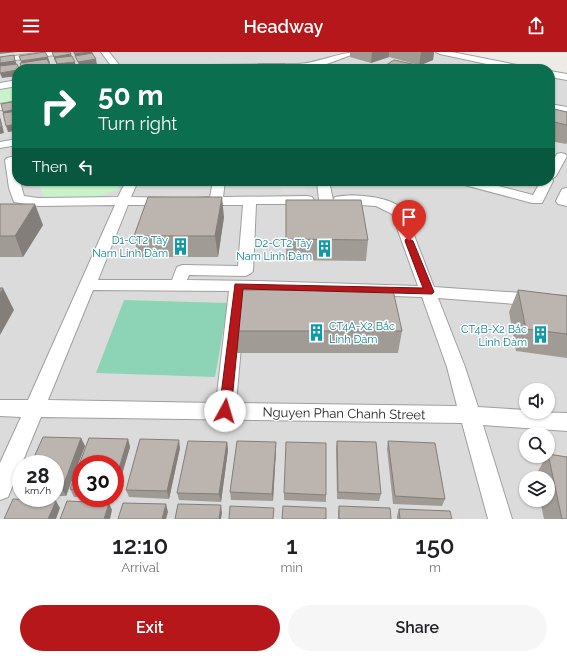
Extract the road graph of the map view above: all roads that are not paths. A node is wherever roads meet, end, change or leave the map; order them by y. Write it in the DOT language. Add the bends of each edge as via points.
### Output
graph roads {
  1 [pos="63,52"];
  2 [pos="105,52"];
  3 [pos="355,52"];
  4 [pos="440,52"];
  5 [pos="449,53"];
  6 [pos="0,60"];
  7 [pos="113,64"];
  8 [pos="319,64"];
  9 [pos="484,64"];
  10 [pos="555,75"];
  11 [pos="567,77"];
  12 [pos="12,84"];
  13 [pos="0,86"];
  14 [pos="12,105"];
  15 [pos="0,107"];
  16 [pos="555,108"];
  17 [pos="567,110"];
  18 [pos="12,143"];
  19 [pos="0,145"];
  20 [pos="10,160"];
  21 [pos="12,171"];
  22 [pos="15,186"];
  23 [pos="130,186"];
  24 [pos="218,186"];
  25 [pos="324,186"];
  26 [pos="484,186"];
  27 [pos="545,186"];
  28 [pos="567,192"];
  29 [pos="250,200"];
  30 [pos="326,200"];
  31 [pos="124,201"];
  32 [pos="216,201"];
  33 [pos="567,202"];
  34 [pos="89,285"];
  35 [pos="178,286"];
  36 [pos="238,286"];
  37 [pos="429,292"];
  38 [pos="567,302"];
  39 [pos="0,408"];
  40 [pos="35,408"];
  41 [pos="225,411"];
  42 [pos="470,415"];
  43 [pos="567,422"];
  44 [pos="0,489"];
  45 [pos="500,519"];
  1 -- 6 [label="street"];
  2 -- 7 [label="street"];
  3 -- 8 [label="street"];
  4 -- 5 [label="street"];
  5 -- 9 [label="street"];
  10 -- 11 [label="street"];
  12 -- 13 [label="street"];
  14 -- 15 [label="street"];
  16 -- 17 [label="street"];
  18 -- 19 [label="street"];
  20 -- 21 [label="street"];
  22 -- 31 [label="street" via="19,199 38,202"];
  23 -- 31 [label="street"];
  24 -- 32 [label="street"];
  25 -- 30 [label="street"];
  26 -- 27 [label="street" via="538,200"];
  28 -- 33 [label="street" via="563,201"];
  29 -- 30 [label="street"];
  29 -- 32 [label="street"];
  29 -- 35 [label="street" via="245,271 182,270"];
  30 -- 37 [label="street" via="374,202 396,210"];
  31 -- 32 [label="street"];
  31 -- 34 [label="street"];
  34 -- 35 [label="street"];
  34 -- 40 [label="street"];
  35 -- 36 [label="street"];
  36 -- 37 [label="street"];
  36 -- 41 [label="street"];
  37 -- 38 [label="street"];
  37 -- 42 [label="street"];
  39 -- 40 [label="street, Nguyen Phan Chanh Street"];
  40 -- 41 [label="street, Nguyen Phan Chanh Street"];
  40 -- 44 [label="street"];
  41 -- 42 [label="street, Nguyen Phan Chanh Street"];
  42 -- 43 [label="street, Nguyen Phan Chanh Street"];
  42 -- 45 [label="street"];
}
